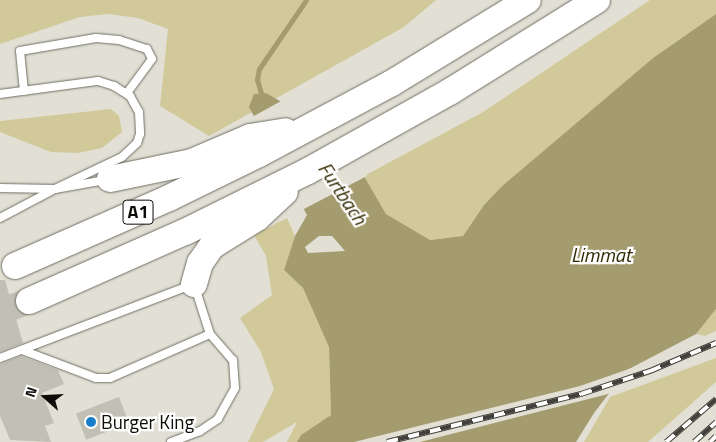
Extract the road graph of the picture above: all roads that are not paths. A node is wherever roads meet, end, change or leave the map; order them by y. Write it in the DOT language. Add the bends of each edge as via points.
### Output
graph roads {
  1 [pos="528,0"];
  2 [pos="597,0"];
  3 [pos="24,91"];
  4 [pos="128,93"];
  5 [pos="0,94"];
  6 [pos="254,146"];
  7 [pos="110,178"];
  8 [pos="0,188"];
  9 [pos="54,189"];
  10 [pos="253,210"];
  11 [pos="0,218"];
  12 [pos="15,266"];
  13 [pos="194,284"];
  14 [pos="29,301"];
  15 [pos="210,334"];
  16 [pos="22,350"];
  17 [pos="0,358"];
  18 [pos="171,442"];
  1 -- 6 [label="highway, A1" via="311,127"];
  2 -- 10 [label="highway" via="382,131 308,171"];
  3 -- 4 [label="lane" via="98,81"];
  3 -- 4 [label="lane" via="20,51 96,38 119,40 147,49 152,59"];
  3 -- 5 [label="lane"];
  4 -- 9 [label="lane" via="139,112 137,143 122,157"];
  6 -- 7 [label="highway"];
  6 -- 12 [label="highway, A1" via="169,198"];
  7 -- 9 [label="lane"];
  8 -- 9 [label="lane"];
  9 -- 11 [label="lane"];
  10 -- 13 [label="highway" via="212,246 200,263"];
  10 -- 14 [label="highway, A1"];
  13 -- 15 [label="lane"];
  13 -- 16 [label="lane"];
  15 -- 16 [label="lane" via="110,378 96,378"];
  15 -- 18 [label="lane" via="233,360 236,373 233,395 218,419 200,431"];
  16 -- 17 [label="lane"];
}
